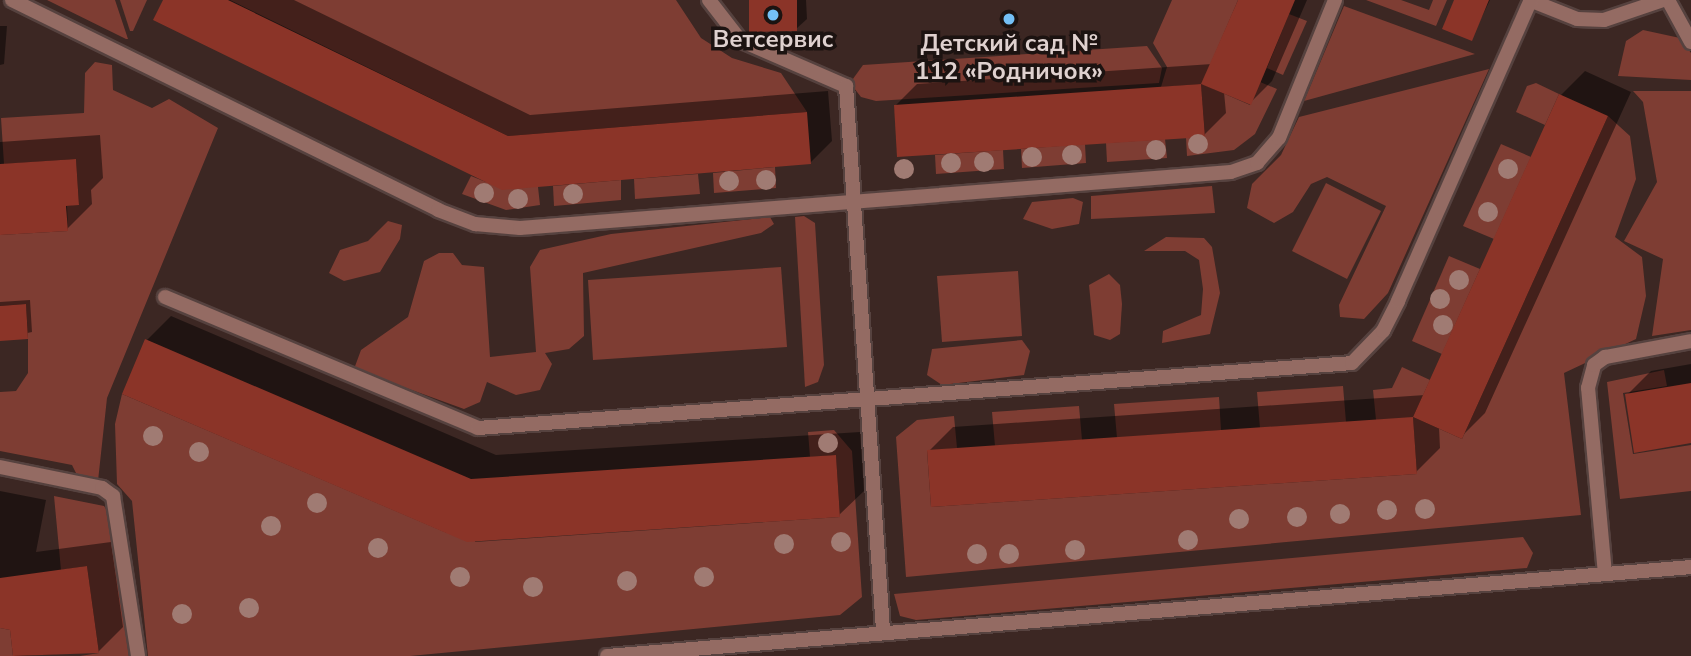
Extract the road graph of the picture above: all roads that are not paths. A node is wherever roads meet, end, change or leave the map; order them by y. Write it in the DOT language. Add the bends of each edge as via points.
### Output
graph roads {
  1 [pos="12,0"];
  2 [pos="709,0"];
  3 [pos="1335,0"];
  4 [pos="1665,0"];
  5 [pos="1532,1"];
  6 [pos="1691,42"];
  7 [pos="853,200"];
  8 [pos="165,297"];
  9 [pos="1691,341"];
  10 [pos="866,397"];
  11 [pos="0,467"];
  12 [pos="1691,567"];
  13 [pos="1605,574"];
  14 [pos="883,630"];
  15 [pos="138,656"];
  16 [pos="607,656"];
  1 -- 7 [label="street" via="475,224 520,228"];
  2 -- 7 [label="street" via="740,40 846,86"];
  3 -- 7 [label="street" via="1279,138 1258,163 1231,172"];
  4 -- 5 [label="street" via="1609,20 1577,19"];
  4 -- 6 [label="street"];
  5 -- 10 [label="street" via="1398,301 1382,331 1352,363"];
  7 -- 10 [label="street"];
  8 -- 10 [label="street" via="478,428"];
  9 -- 13 [label="street" via="1605,356 1594,365 1588,388"];
  10 -- 14 [label="street"];
  11 -- 15 [label="street" via="102,488 113,496"];
  12 -- 13 [label="street"];
  13 -- 14 [label="street"];
  14 -- 16 [label="street"];
}
